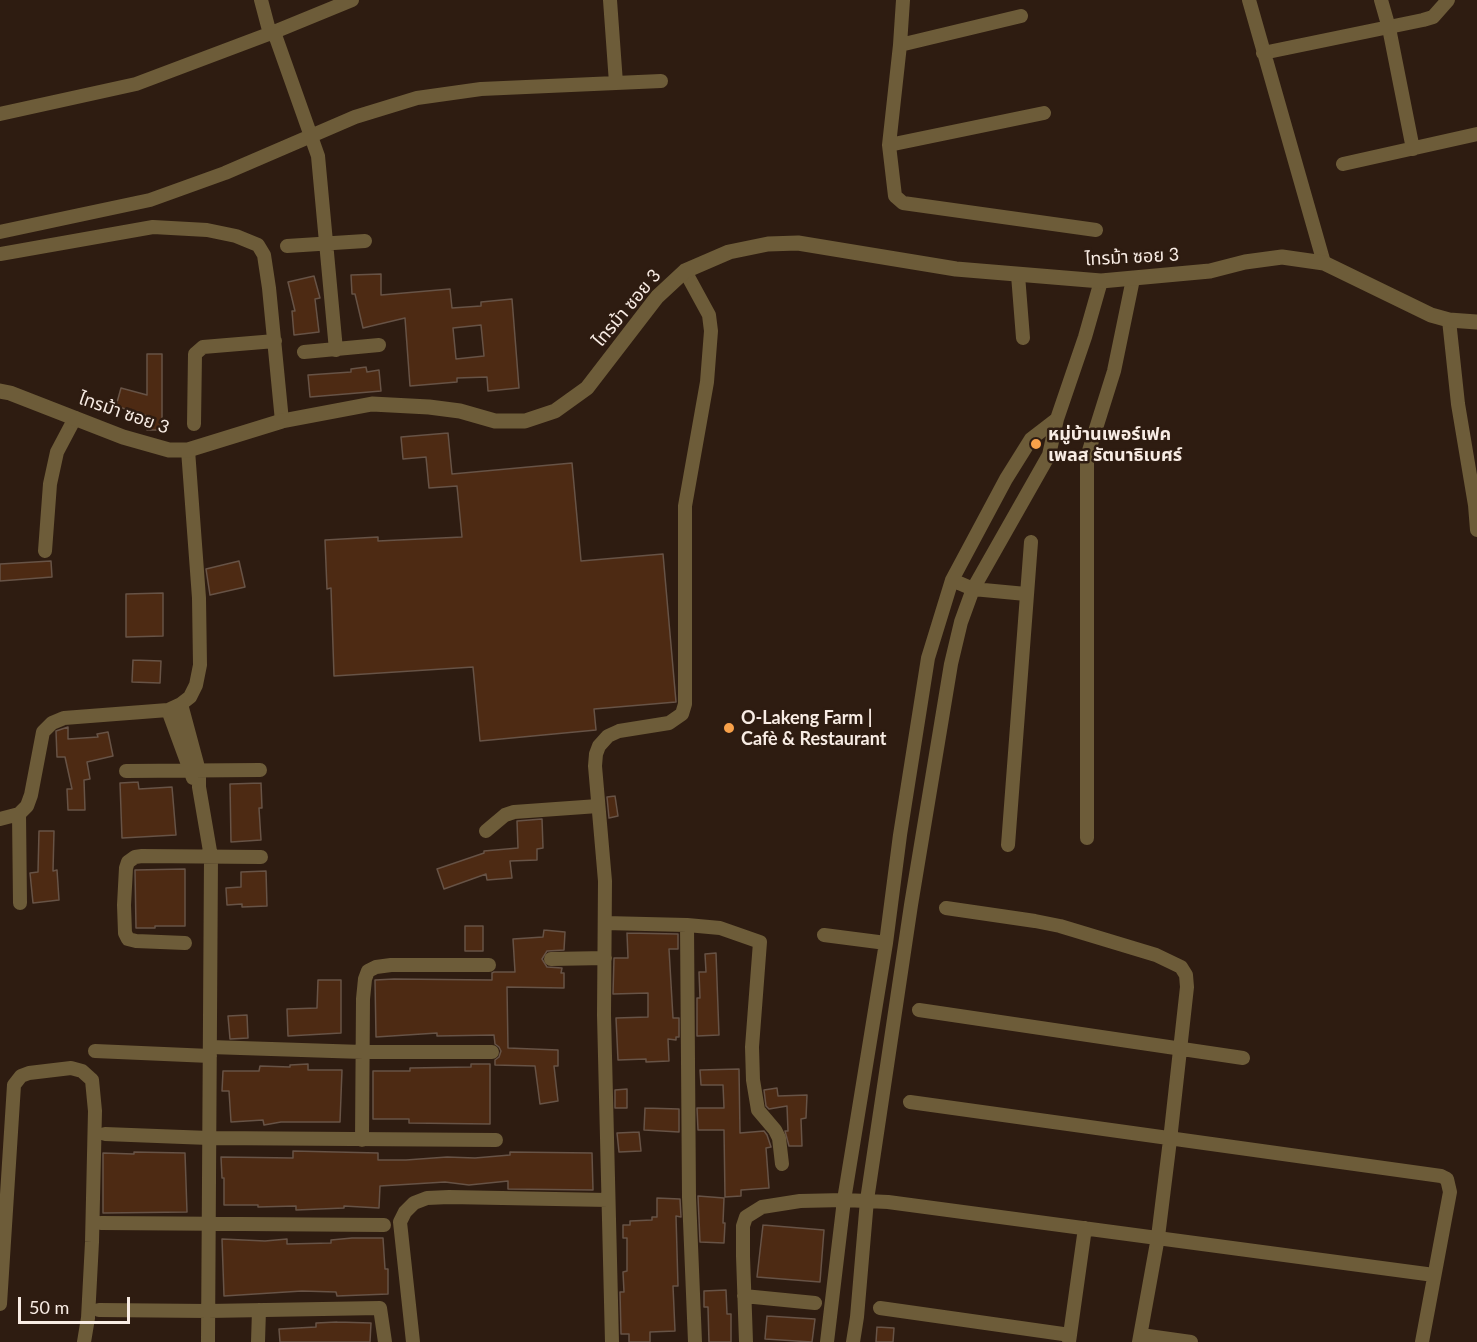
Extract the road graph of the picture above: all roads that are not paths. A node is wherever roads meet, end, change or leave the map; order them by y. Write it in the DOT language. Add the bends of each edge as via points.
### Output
graph roads {
  1 [pos="261,0"];
  2 [pos="352,0"];
  3 [pos="610,0"];
  4 [pos="903,0"];
  5 [pos="1249,0"];
  6 [pos="1381,0"];
  7 [pos="1448,0"];
  8 [pos="1021,16"];
  9 [pos="1389,28"];
  10 [pos="272,33"];
  11 [pos="900,45"];
  12 [pos="1263,53"];
  13 [pos="661,81"];
  14 [pos="616,83"];
  15 [pos="1044,113"];
  16 [pos="0,114"];
  17 [pos="311,134"];
  18 [pos="1477,134"];
  19 [pos="889,145"];
  20 [pos="1413,148"];
  21 [pos="1343,164"];
  22 [pos="1096,230"];
  23 [pos="0,232"];
  24 [pos="364,242"];
  25 [pos="328,244"];
  26 [pos="287,246"];
  27 [pos="0,254"];
  28 [pos="1324,263"];
  29 [pos="685,271"];
  30 [pos="1018,275"];
  31 [pos="1133,279"];
  32 [pos="1101,281"];
  33 [pos="1449,320"];
  34 [pos="1477,322"];
  35 [pos="1023,338"];
  36 [pos="275,341"];
  37 [pos="379,345"];
  38 [pos="336,350"];
  39 [pos="304,352"];
  40 [pos="0,391"];
  41 [pos="75,418"];
  42 [pos="1057,419"];
  43 [pos="282,421"];
  44 [pos="194,424"];
  45 [pos="188,450"];
  46 [pos="1477,530"];
  47 [pos="1031,542"];
  48 [pos="45,551"];
  49 [pos="952,580"];
  50 [pos="973,589"];
  51 [pos="1026,594"];
  52 [pos="182,704"];
  53 [pos="168,710"];
  54 [pos="260,770"];
  55 [pos="126,771"];
  56 [pos="194,772"];
  57 [pos="598,806"];
  58 [pos="19,814"];
  59 [pos="0,819"];
  60 [pos="486,831"];
  61 [pos="1087,838"];
  62 [pos="1008,845"];
  63 [pos="211,857"];
  64 [pos="261,857"];
  65 [pos="897,862"];
  66 [pos="917,864"];
  67 [pos="20,903"];
  68 [pos="946,908"];
  69 [pos="606,920"];
  70 [pos="687,925"];
  71 [pos="824,934"];
  72 [pos="185,943"];
  73 [pos="886,943"];
  74 [pos="605,958"];
  75 [pos="551,959"];
  76 [pos="489,965"];
  77 [pos="919,1010"];
  78 [pos="1179,1048"];
  79 [pos="210,1051"];
  80 [pos="95,1052"];
  81 [pos="363,1052"];
  82 [pos="492,1052"];
  83 [pos="1243,1058"];
  84 [pos="910,1102"];
  85 [pos="105,1134"];
  86 [pos="209,1138"];
  87 [pos="362,1140"];
  88 [pos="496,1140"];
  89 [pos="1170,1140"];
  90 [pos="782,1164"];
  91 [pos="608,1200"];
  92 [pos="844,1200"];
  93 [pos="867,1200"];
  94 [pos="101,1223"];
  95 [pos="209,1224"];
  96 [pos="384,1225"];
  97 [pos="1085,1228"];
  98 [pos="1158,1237"];
  99 [pos="1434,1275"];
  100 [pos="744,1296"];
  101 [pos="815,1303"];
  102 [pos="0,1304"];
  103 [pos="880,1308"];
  104 [pos="99,1310"];
  105 [pos="259,1310"];
  106 [pos="208,1311"];
  107 [pos="1069,1338"];
  108 [pos="1140,1338"];
  109 [pos="84,1342"];
  110 [pos="208,1342"];
  111 [pos="258,1342"];
  112 [pos="385,1342"];
  113 [pos="413,1342"];
  114 [pos="612,1342"];
  115 [pos="695,1342"];
  116 [pos="746,1342"];
  117 [pos="827,1342"];
  118 [pos="853,1342"];
  119 [pos="1191,1342"];
  120 [pos="1422,1342"];
  1 -- 10 [label="street"];
  2 -- 10 [label="street"];
  3 -- 14 [label="street"];
  4 -- 11 [label="street"];
  5 -- 12 [label="street"];
  6 -- 9 [label="street"];
  7 -- 9 [label="street" via="1433,16"];
  8 -- 11 [label="street"];
  9 -- 12 [label="street"];
  9 -- 20 [label="street"];
  10 -- 16 [label="street" via="136,84"];
  10 -- 17 [label="street"];
  11 -- 19 [label="street"];
  12 -- 28 [label="street"];
  13 -- 14 [label="street"];
  14 -- 17 [label="street" via="481,89 417,98"];
  15 -- 19 [label="street"];
  17 -- 23 [label="street" via="225,173 150,200"];
  17 -- 25 [label="street" via="318,156"];
  18 -- 20 [label="street"];
  19 -- 22 [label="street" via="895,196 903,202"];
  20 -- 21 [label="street"];
  24 -- 25 [label="street"];
  25 -- 26 [label="street"];
  25 -- 38 [label="street"];
  27 -- 36 [label="street" via="153,227 236,236 258,245 264,255"];
  28 -- 31 [label="street, ไทรม้า ซอย 3" via="1282,257 1210,271"];
  28 -- 33 [label="street, ไทรม้า ซอย 3" via="1414,308"];
  29 -- 30 [label="street, ไทรม้า ซอย 3" via="729,252 798,243"];
  29 -- 43 [label="street, ไทรม้า ซอย 3" via="657,297 587,388 555,411 525,421 495,421 460,411 372,404"];
  29 -- 57 [label="street" via="710,315 711,331 707,382 685,506 685,704 682,714 669,723 619,730 599,746 595,766"];
  30 -- 32 [label="street, ไทรม้า ซอย 3"];
  30 -- 35 [label="street"];
  31 -- 32 [label="street, ไทรม้า ซอย 3"];
  31 -- 61 [label="street" via="1114,371 1087,457"];
  32 -- 42 [label="street"];
  33 -- 34 [label="street, ไทรม้า ซอย 3"];
  33 -- 46 [label="street"];
  36 -- 43 [label="street"];
  36 -- 44 [label="street" via="203,347 195,354"];
  37 -- 38 [label="street"];
  38 -- 39 [label="street"];
  40 -- 41 [label="street, ไทรม้า ซอย 3"];
  41 -- 45 [label="street, ไทรม้า ซอย 3" via="123,437 169,450"];
  41 -- 48 [label="street" via="57,452 50,483"];
  42 -- 49 [label="street" via="1030,439"];
  42 -- 50 [label="street" via="1049,455"];
  43 -- 45 [label="street, ไทรม้า ซอย 3"];
  45 -- 52 [label="street" via="200,666 196,685"];
  47 -- 51 [label="street"];
  49 -- 50 [label="street"];
  49 -- 65 [label="street" via="928,658"];
  50 -- 51 [label="street"];
  50 -- 66 [label="street" via="951,664"];
  51 -- 62 [label="street"];
  52 -- 53 [label="street"];
  52 -- 56 [label="street"];
  53 -- 56 [label="street"];
  53 -- 58 [label="street" via="64,718 52,723 43,732 32,795"];
  54 -- 56 [label="street"];
  55 -- 56 [label="street"];
  56 -- 63 [label="street"];
  57 -- 60 [label="street" via="514,812"];
  57 -- 69 [label="street"];
  58 -- 59 [label="street"];
  58 -- 67 [label="street"];
  63 -- 64 [label="street"];
  63 -- 72 [label="street" via="142,856 128,862 126,868 128,939"];
  63 -- 79 [label="street"];
  65 -- 66 [label="street"];
  65 -- 73 [label="street"];
  66 -- 93 [label="street"];
  68 -- 78 [label="street" via="1060,926 1156,955 1181,967 1187,981"];
  69 -- 70 [label="street"];
  69 -- 74 [label="street"];
  70 -- 90 [label="street" via="720,928 760,942 753,1080 758,1110 776,1130"];
  70 -- 115 [label="street"];
  71 -- 73 [label="street"];
  73 -- 92 [label="street"];
  74 -- 75 [label="street"];
  74 -- 91 [label="street"];
  76 -- 81 [label="street" via="391,965 368,971 363,999"];
  77 -- 78 [label="street"];
  78 -- 83 [label="street"];
  78 -- 89 [label="street"];
  79 -- 80 [label="street"];
  79 -- 81 [label="street"];
  79 -- 86 [label="street"];
  81 -- 82 [label="street"];
  81 -- 87 [label="street"];
  84 -- 89 [label="street"];
  85 -- 86 [label="street"];
  86 -- 87 [label="street"];
  86 -- 95 [label="street"];
  87 -- 88 [label="street"];
  89 -- 98 [label="street"];
  89 -- 99 [label="street" via="1447,1179 1450,1192"];
  91 -- 113 [label="street" via="449,1197 414,1203 400,1222"];
  91 -- 114 [label="street"];
  92 -- 93 [label="street"];
  92 -- 100 [label="street" via="778,1204 762,1207 746,1217"];
  92 -- 117 [label="street"];
  93 -- 97 [label="street"];
  93 -- 118 [label="street"];
  94 -- 95 [label="street"];
  95 -- 96 [label="street"];
  95 -- 106 [label="street"];
  97 -- 98 [label="street"];
  97 -- 107 [label="street"];
  98 -- 99 [label="street"];
  98 -- 108 [label="street"];
  99 -- 120 [label="street"];
  100 -- 101 [label="street"];
  100 -- 116 [label="street"];
  102 -- 109 [label="street" via="14,1085 29,1073 72,1068 82,1071 92,1080 95,1110 92,1242"];
  103 -- 107 [label="street"];
  104 -- 106 [label="street"];
  105 -- 106 [label="street"];
  105 -- 111 [label="street"];
  105 -- 112 [label="street" via="380,1308"];
  106 -- 110 [label="street"];
  108 -- 119 [label="street"];
}
